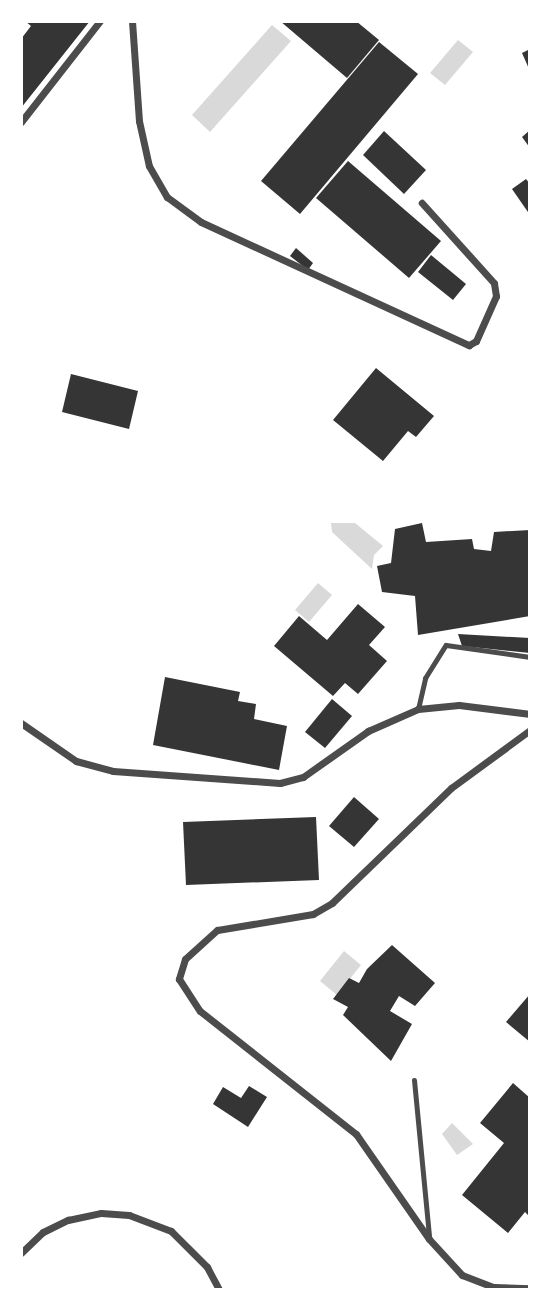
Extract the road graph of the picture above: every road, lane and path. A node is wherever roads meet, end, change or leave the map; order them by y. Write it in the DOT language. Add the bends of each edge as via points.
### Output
graph roads {
  1 [pos="100,21"];
  2 [pos="132,21"];
  3 [pos="21,122"];
  4 [pos="422,202"];
  5 [pos="530,657"];
  6 [pos="418,709"];
  7 [pos="530,714"];
  8 [pos="21,723"];
  9 [pos="530,730"];
  10 [pos="414,1080"];
  11 [pos="429,1239"];
  12 [pos="21,1253"];
  13 [pos="530,1288"];
  14 [pos="219,1290"];
  1 -- 3 [label="street"];
  2 -- 4 [label="street" via="139,121 149,166 167,197 201,222 469,345 476,341 496,296 495,283"];
  5 -- 6 [label="lane" via="446,645 425,678"];
  6 -- 7 [label="street" via="458,705"];
  6 -- 8 [label="street" via="368,731 303,777 280,783 113,771 76,761"];
  9 -- 11 [label="street" via="450,788 332,903 313,914 216,930 186,960 179,979 200,1011 356,1134"];
  10 -- 11 [label="lane"];
  11 -- 13 [label="street" via="463,1275 494,1287"];
  12 -- 14 [label="street" via="43,1232 68,1220 101,1213 129,1215 171,1231 207,1267"];
}
